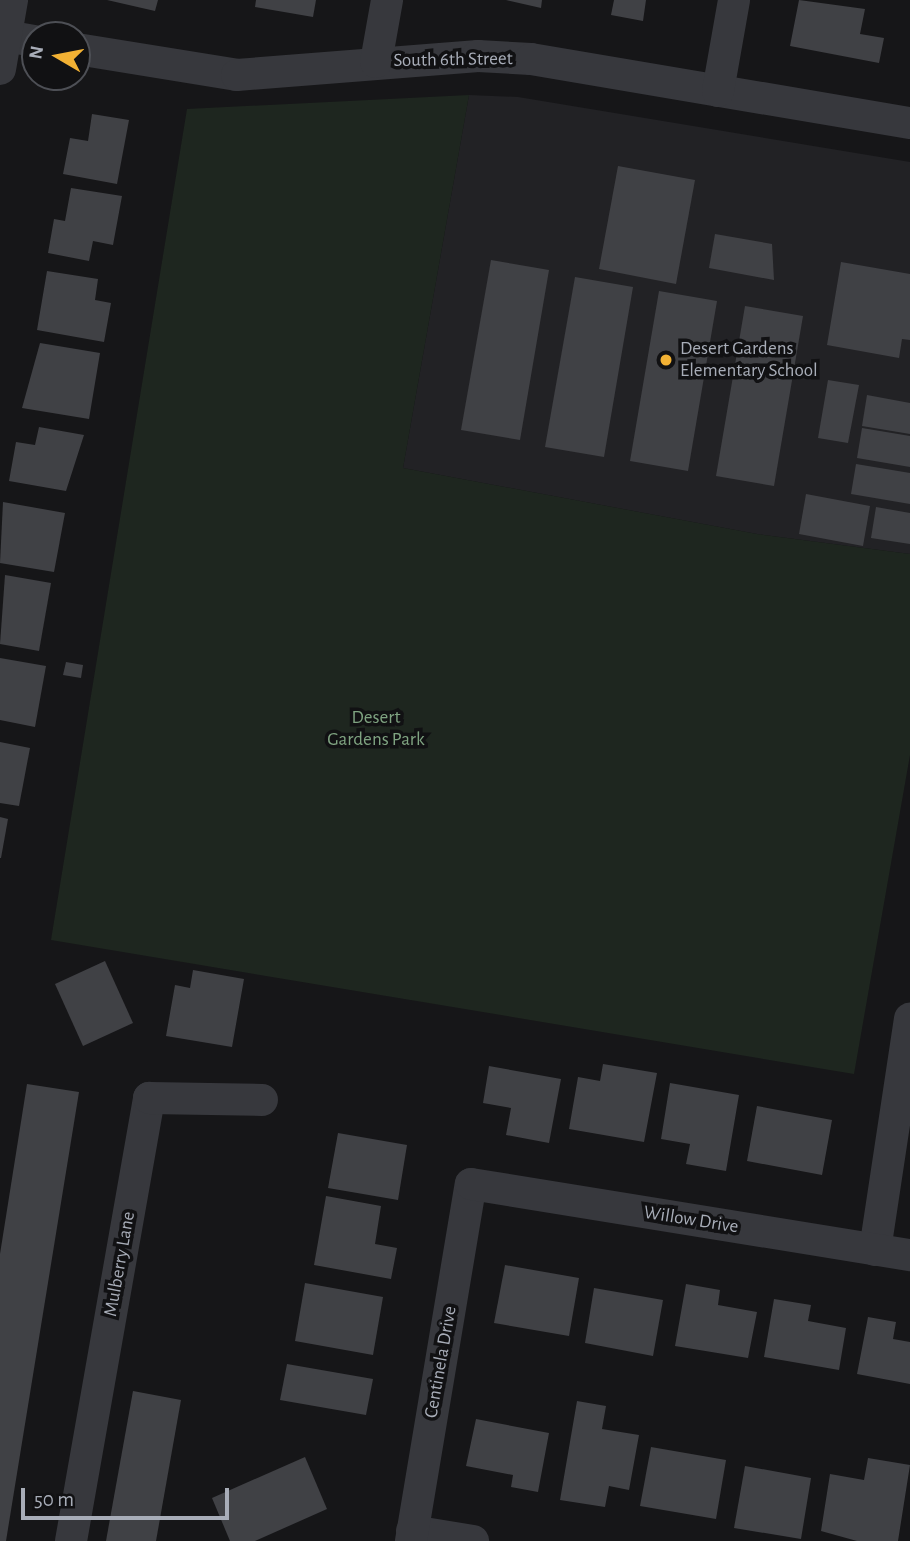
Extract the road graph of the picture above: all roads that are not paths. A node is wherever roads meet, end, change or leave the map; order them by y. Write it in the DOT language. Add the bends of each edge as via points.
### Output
graph roads {
  1 [pos="12,0"];
  2 [pos="387,0"];
  3 [pos="734,0"];
  4 [pos="14,38"];
  5 [pos="91,51"];
  6 [pos="376,62"];
  7 [pos="0,69"];
  8 [pos="718,92"];
  9 [pos="910,123"];
  10 [pos="910,1019"];
  11 [pos="262,1100"];
  12 [pos="471,1184"];
  13 [pos="875,1250"];
  14 [pos="910,1255"];
  15 [pos="411,1536"];
  16 [pos="71,1541"];
  17 [pos="473,1541"];
  1 -- 4 [label="street"];
  2 -- 6 [label="street"];
  3 -- 8 [label="street"];
  4 -- 7 [label="street"];
  5 -- 6 [label="street, South 6th Street" via="237,75 298,74"];
  6 -- 8 [label="street, South 6th Street" via="531,59"];
  8 -- 9 [label="street, South 6th Street"];
  10 -- 13 [label="street"];
  11 -- 16 [label="street, Mulberry Lane" via="149,1098"];
  12 -- 13 [label="street, Willow Drive"];
  12 -- 15 [label="street, Centinela Drive"];
  13 -- 14 [label="street, Willow Drive"];
  15 -- 17 [label="street"];
}
